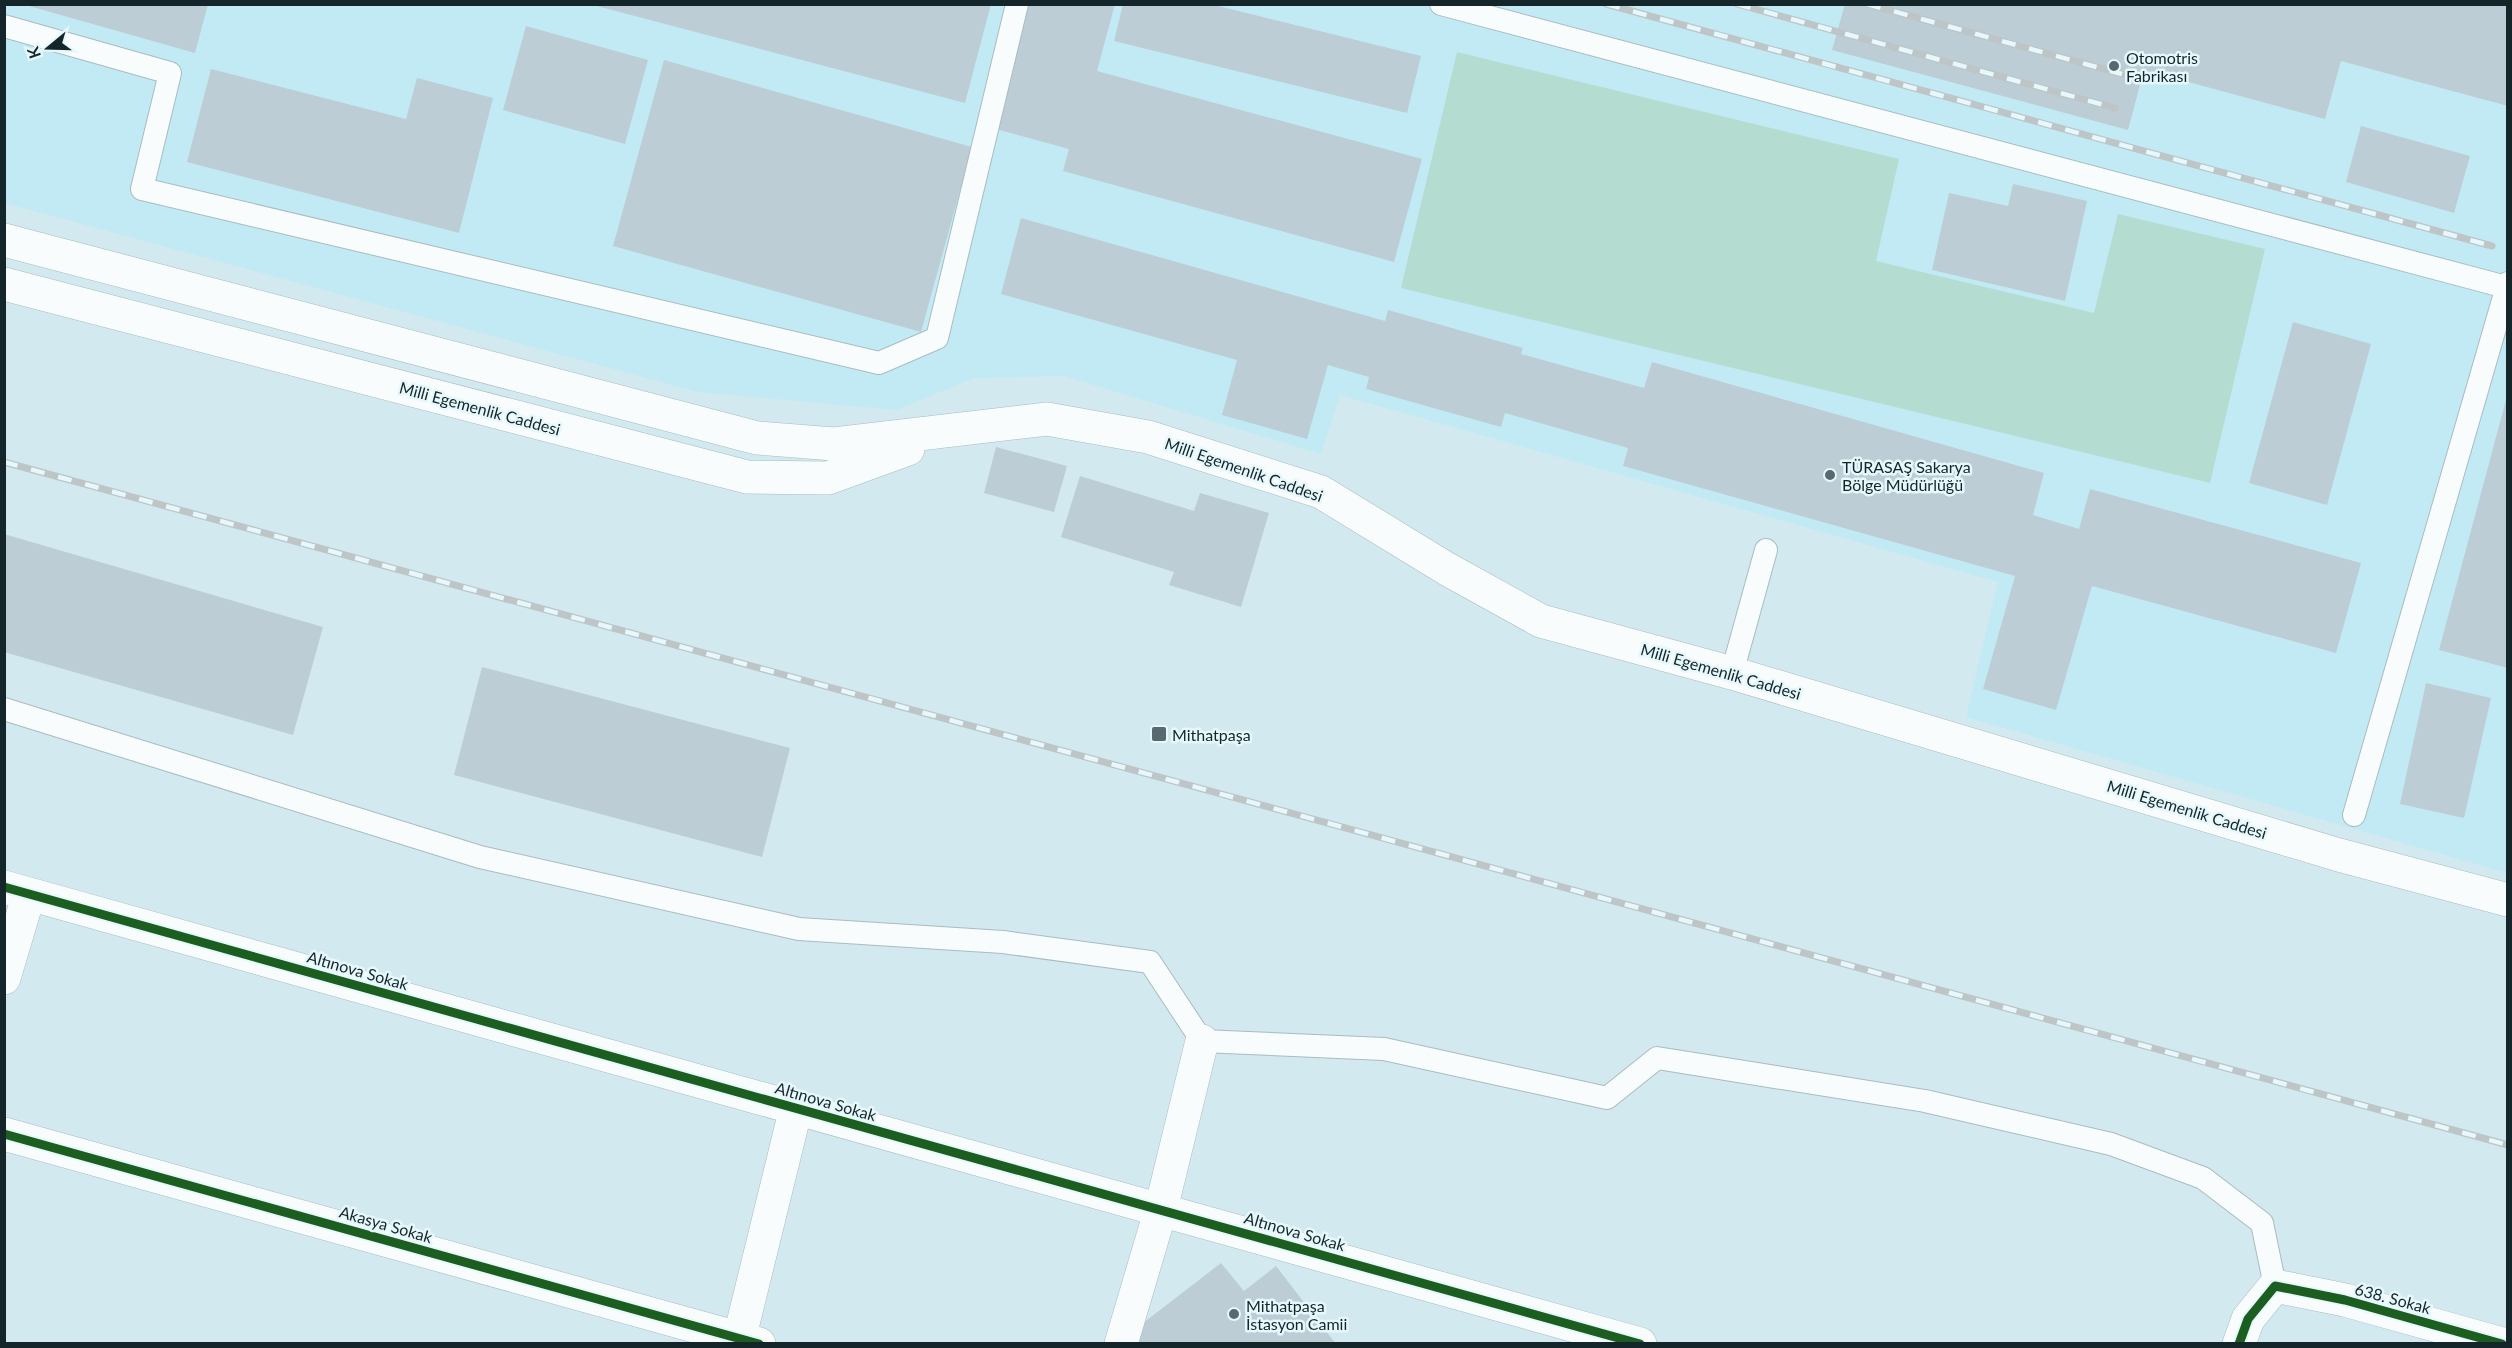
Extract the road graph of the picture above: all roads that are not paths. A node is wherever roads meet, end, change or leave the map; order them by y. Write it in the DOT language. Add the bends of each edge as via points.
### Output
graph roads {
  1 [pos="1017,4"];
  2 [pos="1441,4"];
  3 [pos="4,26"];
  4 [pos="4,240"];
  5 [pos="4,284"];
  6 [pos="2507,285"];
  7 [pos="955,432"];
  8 [pos="1766,550"];
  9 [pos="1732,673"];
  10 [pos="4,709"];
  11 [pos="2354,815"];
  12 [pos="17,891"];
  13 [pos="2508,900"];
  14 [pos="4,978"];
  15 [pos="1202,1041"];
  16 [pos="796,1108"];
  17 [pos="4,1134"];
  18 [pos="1161,1209"];
  19 [pos="2275,1286"];
  20 [pos="745,1342"];
  21 [pos="1121,1344"];
  22 [pos="1640,1344"];
  23 [pos="2239,1344"];
  24 [pos="2502,1344"];
  1 -- 3 [label="lane" via="937,338 879,363 142,189 170,73"];
  2 -- 6 [label="lane"];
  4 -- 7 [label="main road, Milli Egemenlik Caddesi" via="757,438 834,444"];
  5 -- 7 [label="main road, Milli Egemenlik Caddesi" via="747,477 828,478"];
  6 -- 11 [label="lane"];
  7 -- 9 [label="main road, Milli Egemenlik Caddesi" via="1047,418 1148,437 1321,492 1541,621"];
  8 -- 9 [label="lane"];
  9 -- 13 [label="main road, Milli Egemenlik Caddesi" via="2339,855"];
  10 -- 15 [label="lane" via="480,856 799,929 1004,942 1150,962"];
  12 -- 14 [label="main road"];
  12 -- 16 [label="main road, Altınova Sokak"];
  15 -- 18 [label="main road"];
  15 -- 19 [label="lane" via="1384,1049 1607,1098 1657,1058 1925,1101 2111,1144 2203,1178 2262,1223"];
  16 -- 18 [label="main road, Altınova Sokak"];
  16 -- 20 [label="main road"];
  17 -- 20 [label="main road, Akasya Sokak"];
  18 -- 21 [label="main road"];
  18 -- 22 [label="main road, Altınova Sokak"];
  19 -- 23 [label="main road" via="2248,1319"];
  19 -- 24 [label="main road, 638. Sokak" via="2345,1300"];
}
